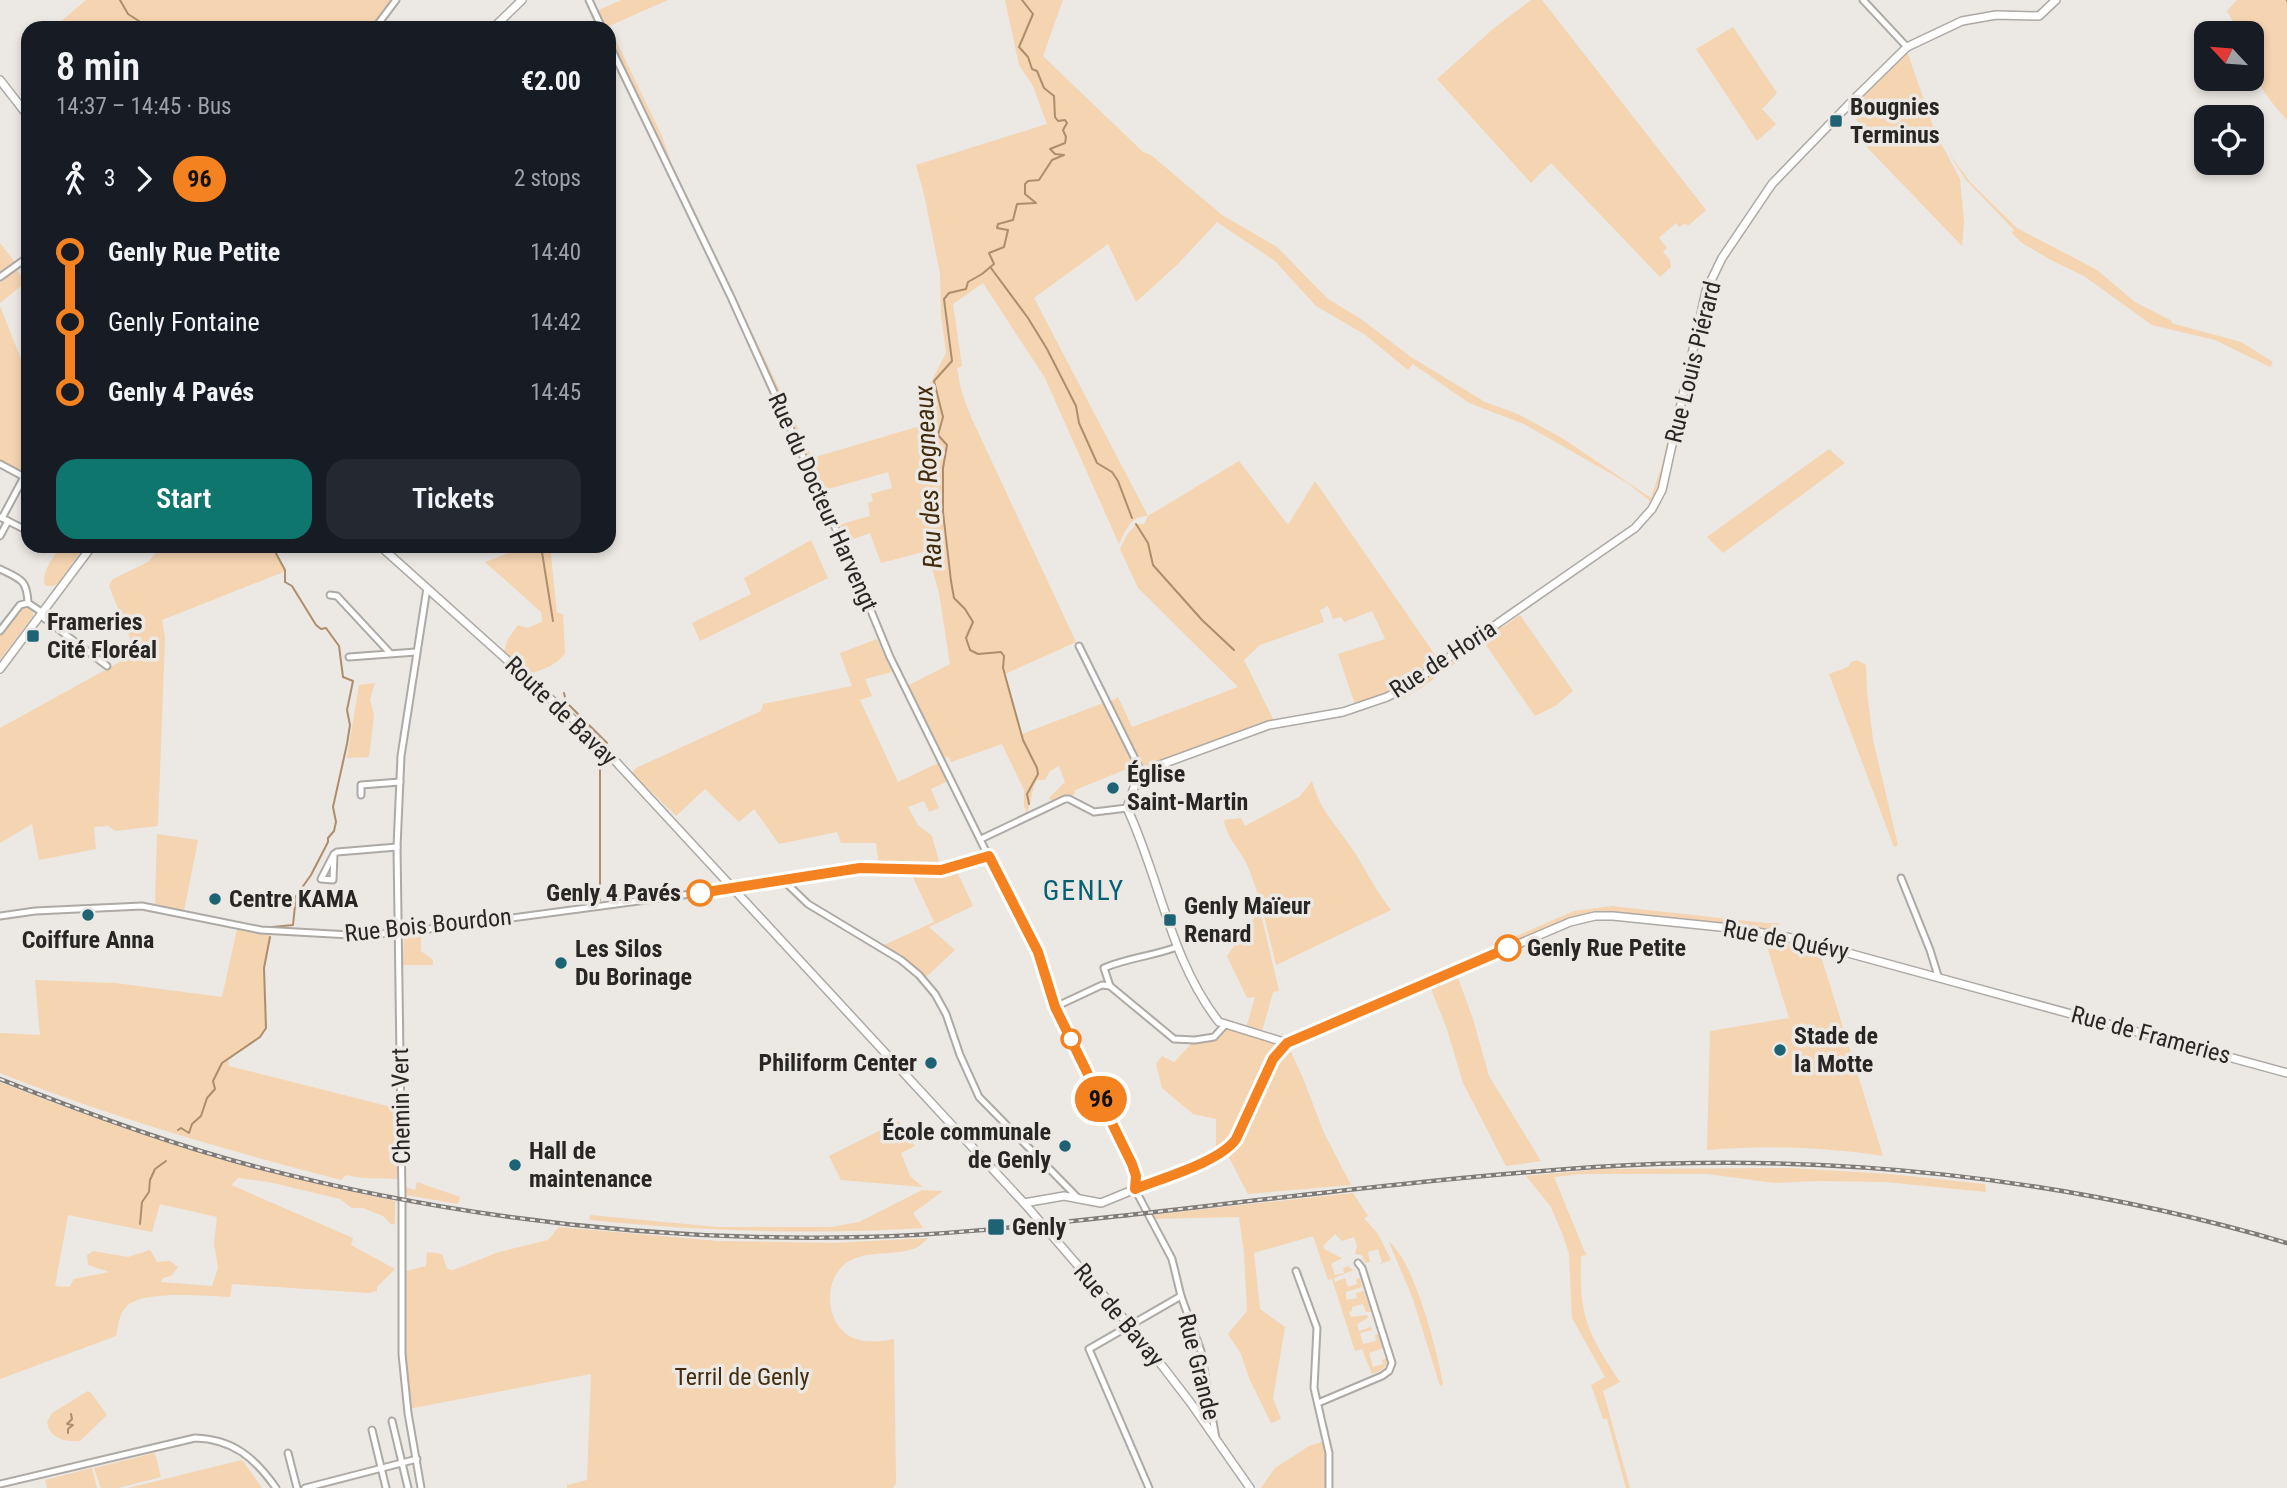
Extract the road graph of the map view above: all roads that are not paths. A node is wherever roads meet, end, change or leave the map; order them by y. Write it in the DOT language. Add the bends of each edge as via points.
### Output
graph roads {
  1 [pos="396,0"];
  2 [pos="522,0"];
  3 [pos="589,0"];
  4 [pos="1863,0"];
  5 [pos="2056,0"];
  6 [pos="380,21"];
  7 [pos="500,21"];
  8 [pos="599,21"];
  9 [pos="1907,47"];
  10 [pos="616,59"];
  11 [pos="0,80"];
  12 [pos="21,107"];
  13 [pos="21,262"];
  14 [pos="0,277"];
  15 [pos="0,464"];
  16 [pos="21,475"];
  17 [pos="21,487"];
  18 [pos="1661,490"];
  19 [pos="3,519"];
  20 [pos="21,528"];
  21 [pos="0,536"];
  22 [pos="87,553"];
  23 [pos="388,553"];
  24 [pos="0,569"];
  25 [pos="427,588"];
  26 [pos="330,595"];
  27 [pos="28,603"];
  28 [pos="42,614"];
  29 [pos="0,617"];
  30 [pos="8,621"];
  31 [pos="0,631"];
  32 [pos="1079,646"];
  33 [pos="416,652"];
  34 [pos="390,653"];
  35 [pos="349,657"];
  36 [pos="107,666"];
  37 [pos="0,669"];
  38 [pos="1142,773"];
  39 [pos="400,782"];
  40 [pos="361,796"];
  41 [pos="1128,808"];
  42 [pos="982,839"];
  43 [pos="397,847"];
  44 [pos="334,855"];
  45 [pos="989,856"];
  46 [pos="1901,878"];
  47 [pos="782,879"];
  48 [pos="732,887"];
  49 [pos="0,916"];
  50 [pos="399,933"];
  51 [pos="1177,947"];
  52 [pos="1938,976"];
  53 [pos="1110,986"];
  54 [pos="2015,998"];
  55 [pos="1055,1007"];
  56 [pos="1225,1025"];
  57 [pos="1287,1043"];
  58 [pos="2287,1073"];
  59 [pos="1135,1189"];
  60 [pos="1078,1198"];
  61 [pos="1024,1203"];
  62 [pos="1358,1263"];
  63 [pos="1296,1272"];
  64 [pos="1181,1296"];
  65 [pos="1131,1326"];
  66 [pos="1318,1404"];
  67 [pos="392,1421"];
  68 [pos="372,1430"];
  69 [pos="1216,1439"];
  70 [pos="288,1453"];
  71 [pos="417,1459"];
  72 [pos="402,1463"];
  73 [pos="381,1468"];
  74 [pos="271,1481"];
  75 [pos="0,1484"];
  76 [pos="276,1488"];
  77 [pos="282,1488"];
  78 [pos="297,1488"];
  79 [pos="305,1488"];
  80 [pos="386,1488"];
  81 [pos="408,1488"];
  82 [pos="421,1488"];
  83 [pos="1149,1488"];
  84 [pos="1250,1488"];
  85 [pos="1329,1488"];
  1 -- 6 [label="street"];
  2 -- 7 [label="main road"];
  3 -- 8 [label="street"];
  4 -- 9 [label="street"];
  5 -- 9 [label="main road, Rue Louis Piérard" via="2039,16 1996,15 1962,21"];
  9 -- 18 [label="main road, Rue Louis Piérard" via="1783,171 1714,273 1699,317"];
  10 -- 42 [label="street, Rue du Docteur Harvengt" via="730,295 890,657"];
  11 -- 12 [label="main road"];
  13 -- 14 [label="street"];
  15 -- 16 [label="street"];
  17 -- 19 [label="street"];
  18 -- 38 [label="main road, Rue de Horia" via="1635,528 1406,687 1343,712 1269,725"];
  19 -- 20 [label="street"];
  19 -- 21 [label="street"];
  22 -- 28 [label="main road"];
  23 -- 25 [label="main road, Route de Bavay"];
  24 -- 27 [label="street" via="23,582"];
  25 -- 33 [label="street, Chemin Vert"];
  25 -- 48 [label="main road, Route de Bavay" via="594,738"];
  26 -- 34 [label="street" via="337,596"];
  27 -- 28 [label="street"];
  27 -- 30 [label="street" via="20,605"];
  28 -- 36 [label="street"];
  28 -- 37 [label="main road"];
  29 -- 30 [label="street"];
  30 -- 31 [label="street"];
  32 -- 38 [label="street"];
  33 -- 34 [label="street"];
  33 -- 39 [label="street, Chemin Vert"];
  34 -- 35 [label="street"];
  38 -- 41 [label="main road"];
  39 -- 40 [label="street" via="361,785"];
  39 -- 43 [label="street, Chemin Vert"];
  41 -- 42 [label="street" via="1099,812 1065,799"];
  41 -- 51 [label="main road"];
  42 -- 45 [label="street, Rue du Docteur Harvengt"];
  43 -- 44 [label="street"];
  43 -- 50 [label="street, Chemin Vert"];
  45 -- 47 [label="street, Rue Bois Bourdon" via="941,870 860,868"];
  45 -- 55 [label="street, Rue Grande" via="1038,952"];
  46 -- 52 [label="street"];
  47 -- 48 [label="street, Rue Bois Bourdon"];
  47 -- 60 [label="street" via="808,904 919,975 946,1014 979,1097"];
  48 -- 50 [label="street, Rue Bois Bourdon"];
  48 -- 61 [label="main road, Rue de Bavay"];
  49 -- 50 [label="street, Rue Bois Bourdon" via="142,906 261,930"];
  50 -- 71 [label="street, Chemin Vert" via="404,1376"];
  51 -- 53 [label="street" via="1104,968"];
  51 -- 56 [label="main road"];
  52 -- 54 [label="main road, Rue de Quévy"];
  52 -- 57 [label="main road, Rue de Quévy" via="1762,932 1595,916 1559,926"];
  53 -- 55 [label="street" via="1102,985"];
  53 -- 56 [label="street" via="1174,1039 1214,1037"];
  54 -- 58 [label="main road, Rue de Frameries"];
  55 -- 59 [label="street, Rue Grande" via="1132,1164"];
  56 -- 57 [label="main road"];
  57 -- 59 [label="main road" via="1273,1059 1230,1148"];
  59 -- 60 [label="main road" via="1101,1203"];
  59 -- 64 [label="street, Rue Grande" via="1172,1259"];
  60 -- 61 [label="main road"];
  61 -- 65 [label="main road, Rue de Bavay"];
  62 -- 66 [label="street" via="1392,1363 1382,1376"];
  63 -- 66 [label="street" via="1317,1328 1314,1388"];
  64 -- 65 [label="street, Rue Grande"];
  64 -- 69 [label="street, Rue Grande" via="1200,1351"];
  65 -- 69 [label="main road, Rue de Bavay"];
  65 -- 83 [label="street, Rue Grande" via="1089,1349"];
  66 -- 85 [label="street" via="1329,1453"];
  67 -- 72 [label="street"];
  68 -- 73 [label="street"];
  69 -- 84 [label="main road"];
  70 -- 78 [label="street"];
  71 -- 72 [label="street"];
  71 -- 82 [label="street, Chemin Vert"];
  72 -- 73 [label="street"];
  72 -- 81 [label="street"];
  73 -- 79 [label="street"];
  73 -- 80 [label="street"];
  74 -- 75 [label="street" via="242,1451 195,1438"];
  74 -- 76 [label="street"];
  74 -- 77 [label="street"];
}
